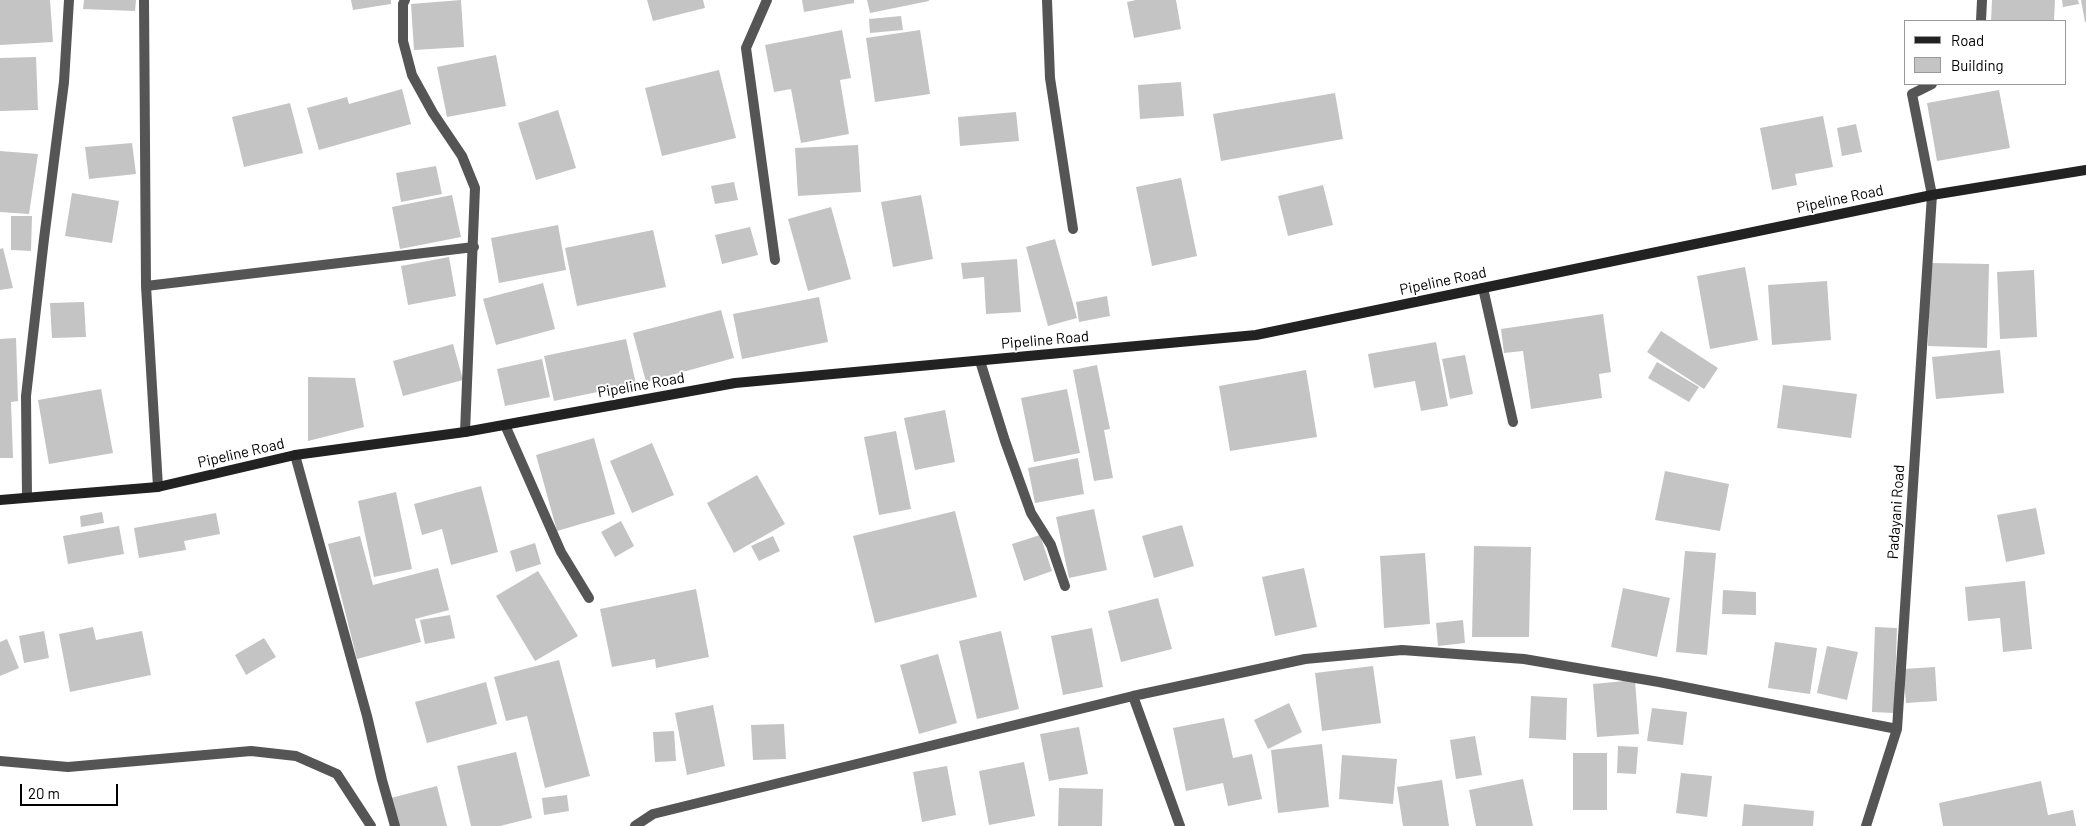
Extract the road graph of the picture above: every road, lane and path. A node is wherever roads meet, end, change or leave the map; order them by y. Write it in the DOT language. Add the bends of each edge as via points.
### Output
graph roads {
  1 [pos="69,0"];
  2 [pos="144,0"];
  3 [pos="405,0"];
  4 [pos="767,0"];
  5 [pos="1048,0"];
  6 [pos="1982,0"];
  7 [pos="1981,20"];
  8 [pos="1930,85"];
  9 [pos="2086,170"];
  10 [pos="1932,195"];
  11 [pos="1073,229"];
  12 [pos="474,247"];
  13 [pos="775,260"];
  14 [pos="146,286"];
  15 [pos="1484,288"];
  16 [pos="980,361"];
  17 [pos="1513,422"];
  18 [pos="505,425"];
  19 [pos="465,432"];
  20 [pos="295,455"];
  21 [pos="158,488"];
  22 [pos="27,497"];
  23 [pos="0,500"];
  24 [pos="1064,586"];
  25 [pos="589,598"];
  26 [pos="1133,696"];
  27 [pos="1897,729"];
  28 [pos="0,761"];
  29 [pos="371,826"];
  30 [pos="395,826"];
  31 [pos="636,826"];
  32 [pos="1180,826"];
  33 [pos="1866,826"];
  1 -- 22 [label="street" via="64,82 26,396"];
  2 -- 14 [label="street"];
  3 -- 12 [label="street" via="403,42 412,75 462,156 475,188"];
  4 -- 13 [label="street" via="746,48"];
  5 -- 11 [label="street" via="1050,78"];
  6 -- 7 [label="street"];
  8 -- 10 [label="street, Padayani Road" via="1912,94"];
  9 -- 10 [label="main road, Pipeline Road"];
  10 -- 15 [label="main road, Pipeline Road"];
  10 -- 27 [label="street, Padayani Road"];
  12 -- 14 [label="street"];
  12 -- 19 [label="street"];
  14 -- 21 [label="street"];
  15 -- 16 [label="main road, Pipeline Road" via="1256,336"];
  15 -- 17 [label="street"];
  16 -- 18 [label="main road, Pipeline Road" via="735,383"];
  16 -- 24 [label="street" via="1031,513 1051,545"];
  18 -- 19 [label="main road, Pipeline Road"];
  18 -- 25 [label="street" via="561,552"];
  19 -- 20 [label="main road, Pipeline Road"];
  20 -- 21 [label="main road, Pipeline Road"];
  20 -- 30 [label="street"];
  21 -- 22 [label="main road, Pipeline Road"];
  22 -- 23 [label="main road, Pipeline Road"];
  26 -- 27 [label="street" via="1305,659 1402,650 1524,659"];
  26 -- 31 [label="street" via="653,814"];
  26 -- 32 [label="street"];
  27 -- 33 [label="street, Padayani Road"];
  28 -- 29 [label="street" via="68,767 251,751 296,756 337,774"];
}
